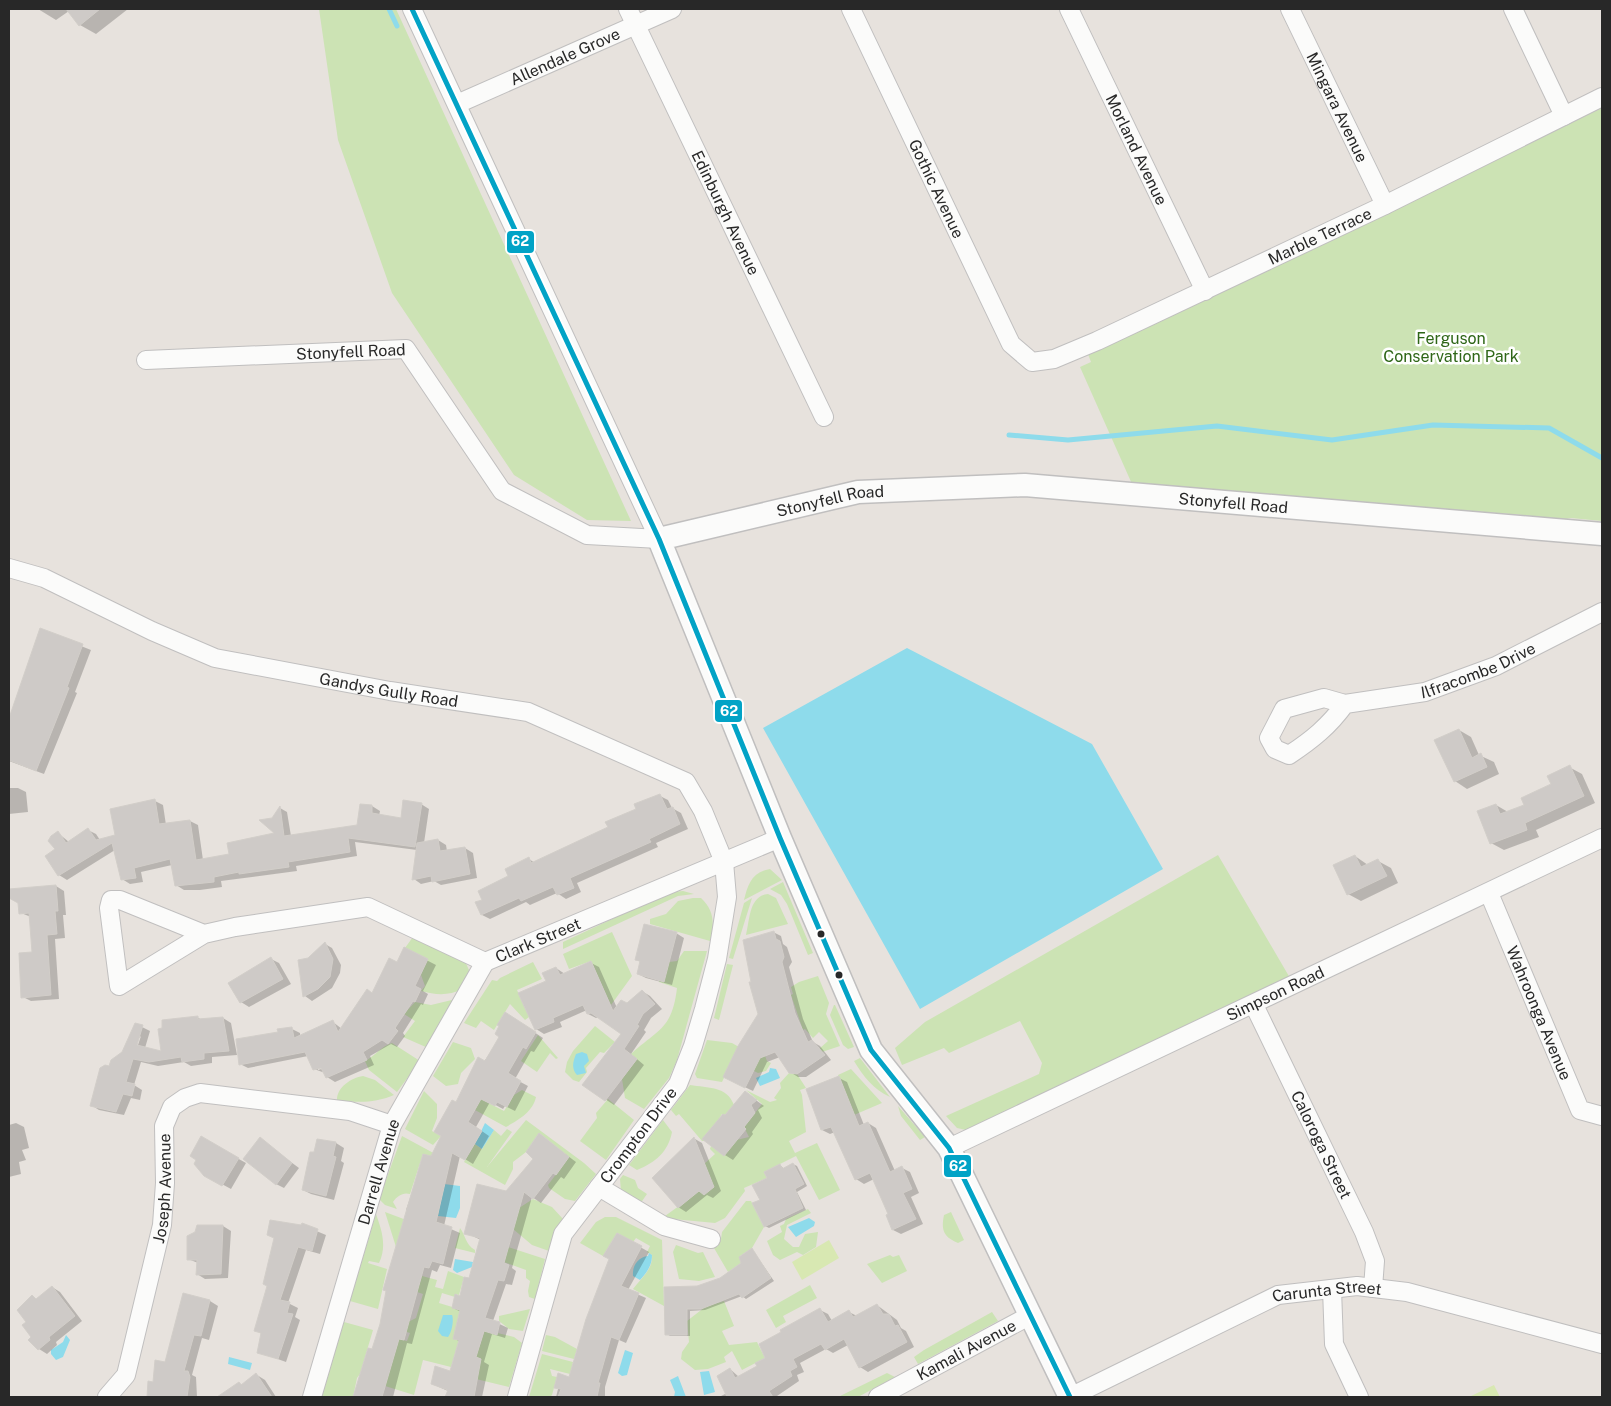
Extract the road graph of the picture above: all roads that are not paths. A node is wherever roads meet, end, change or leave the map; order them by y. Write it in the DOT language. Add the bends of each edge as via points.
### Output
graph roads {
  1 [pos="412,9"];
  2 [pos="628,9"];
  3 [pos="672,9"];
  4 [pos="851,9"];
  5 [pos="1069,9"];
  6 [pos="1290,9"];
  7 [pos="1513,9"];
  8 [pos="636,25"];
  9 [pos="1602,97"];
  10 [pos="458,104"];
  11 [pos="1564,116"];
  12 [pos="1385,205"];
  13 [pos="1205,291"];
  14 [pos="146,360"];
  15 [pos="1032,362"];
  16 [pos="824,417"];
  17 [pos="1602,534"];
  18 [pos="659,539"];
  19 [pos="9,568"];
  20 [pos="1602,612"];
  21 [pos="1346,704"];
  22 [pos="780,838"];
  23 [pos="1602,838"];
  24 [pos="724,862"];
  25 [pos="1489,893"];
  26 [pos="204,934"];
  27 [pos="485,962"];
  28 [pos="1254,1005"];
  29 [pos="1602,1116"];
  30 [pos="392,1125"];
  31 [pos="950,1148"];
  32 [pos="599,1187"];
  33 [pos="711,1239"];
  34 [pos="1373,1288"];
  35 [pos="1332,1289"];
  36 [pos="1029,1316"];
  37 [pos="1602,1344"];
  38 [pos="107,1397"];
  39 [pos="312,1397"];
  40 [pos="517,1397"];
  41 [pos="878,1397"];
  42 [pos="1070,1397"];
  43 [pos="1359,1397"];
  1 -- 10 [label="street"];
  2 -- 8 [label="street, Edinburgh Avenue"];
  3 -- 8 [label="street, Allendale Grove"];
  4 -- 15 [label="street, Gothic Avenue" via="1011,344"];
  5 -- 13 [label="street, Morland Avenue"];
  6 -- 12 [label="street, Mingara Avenue"];
  7 -- 11 [label="street"];
  8 -- 10 [label="street, Allendale Grove"];
  8 -- 16 [label="street, Edinburgh Avenue"];
  9 -- 11 [label="street, Marble Terrace"];
  10 -- 18 [label="street"];
  11 -- 12 [label="street, Marble Terrace"];
  12 -- 13 [label="street, Marble Terrace"];
  13 -- 15 [label="street, Marble Terrace" via="1054,359"];
  14 -- 18 [label="street, Stonyfell Road" via="406,349 502,491 587,535"];
  17 -- 18 [label="street, Stonyfell Road" via="1024,485 858,492"];
  18 -- 22 [label="street"];
  19 -- 24 [label="street, Gandys Gully Road" via="44,578 215,658 390,691 528,712 686,782 703,811"];
  20 -- 21 [label="street, Ilfracombe Drive" via="1496,666 1425,692"];
  22 -- 24 [label="street, Clark Street"];
  22 -- 31 [label="street" via="871,1050"];
  23 -- 25 [label="street, Simpson Road"];
  24 -- 27 [label="street, Clark Street"];
  24 -- 32 [label="street, Crompton Drive" via="727,897 717,959 693,1046 678,1084"];
  25 -- 28 [label="street, Simpson Road"];
  25 -- 29 [label="street, Wahroonga Avenue" via="1580,1110"];
  26 -- 26 [label="street, Clark Street" via="119,986 109,908 111,900 120,900"];
  26 -- 27 [label="street, Clark Street" via="368,907"];
  27 -- 30 [label="street, Darrell Avenue"];
  28 -- 31 [label="street, Simpson Road"];
  28 -- 34 [label="street, Caloroga Street" via="1364,1232 1375,1261"];
  30 -- 38 [label="street, Joseph Avenue" via="350,1111 200,1093 172,1107 164,1126 162,1225 126,1375"];
  30 -- 39 [label="street, Darrell Avenue"];
  31 -- 36 [label="street"];
  32 -- 33 [label="street" via="664,1226"];
  32 -- 40 [label="street, Crompton Drive" via="563,1234"];
  34 -- 35 [label="street, Carunta Street"];
  34 -- 37 [label="street, Carunta Street" via="1407,1292"];
  35 -- 42 [label="street, Carunta Street" via="1278,1295"];
  35 -- 43 [label="street" via="1334,1344"];
  36 -- 41 [label="street, Kamali Avenue"];
  36 -- 42 [label="street"];
}
